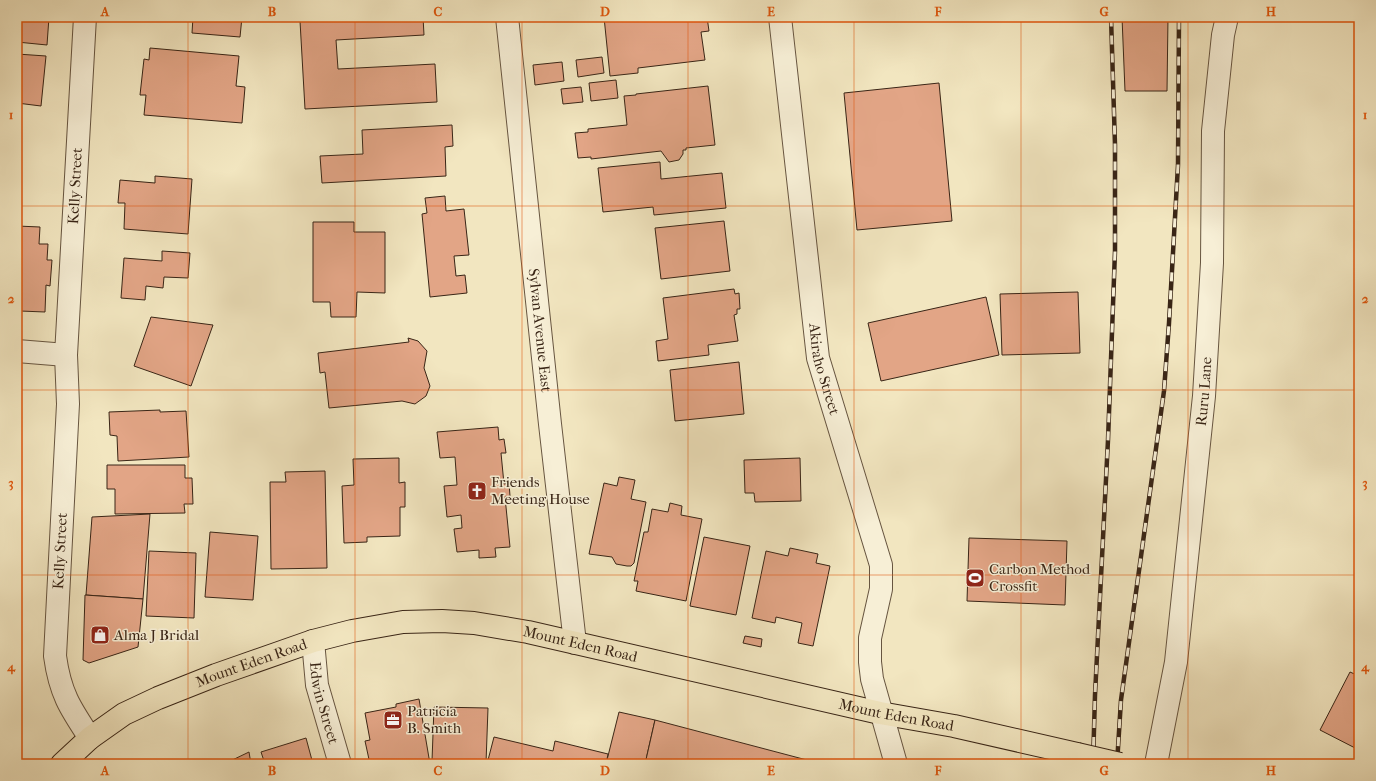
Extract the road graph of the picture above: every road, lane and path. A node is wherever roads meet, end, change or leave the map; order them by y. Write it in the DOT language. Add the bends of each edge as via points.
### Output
graph roads {
  1 [pos="85,17"];
  2 [pos="507,17"];
  3 [pos="780,17"];
  4 [pos="1226,17"];
  5 [pos="17,351"];
  6 [pos="66,355"];
  7 [pos="313,641"];
  8 [pos="575,643"];
  9 [pos="880,713"];
  10 [pos="90,738"];
  11 [pos="62,764"];
  12 [pos="340,764"];
  13 [pos="896,764"];
  14 [pos="1120,764"];
  15 [pos="1156,764"];
  1 -- 6 [label="street, Kelly Street"];
  2 -- 8 [label="street, Sylvan Avenue East"];
  3 -- 9 [label="street, Akiraho Street" via="818,358 881,565 881,589 870,638 872,679"];
  4 -- 15 [label="street, Ruru Lane" via="1213,131 1212,262 1203,404 1176,662"];
  5 -- 6 [label="street"];
  6 -- 10 [label="street, Kelly Street" via="68,404 55,656 62,691"];
  7 -- 8 [label="main road, Mount Eden Road" via="403,622 442,621 474,623"];
  7 -- 10 [label="main road, Mount Eden Road" via="216,674 158,698 124,714"];
  7 -- 12 [label="street, Edwin Street" via="317,685"];
  8 -- 9 [label="main road, Mount Eden Road"];
  9 -- 13 [label="street, Akiraho Street"];
  9 -- 14 [label="main road, Mount Eden Road, bridge" via="954,726"];
  10 -- 11 [label="main road, Mount Eden Road"];
}
